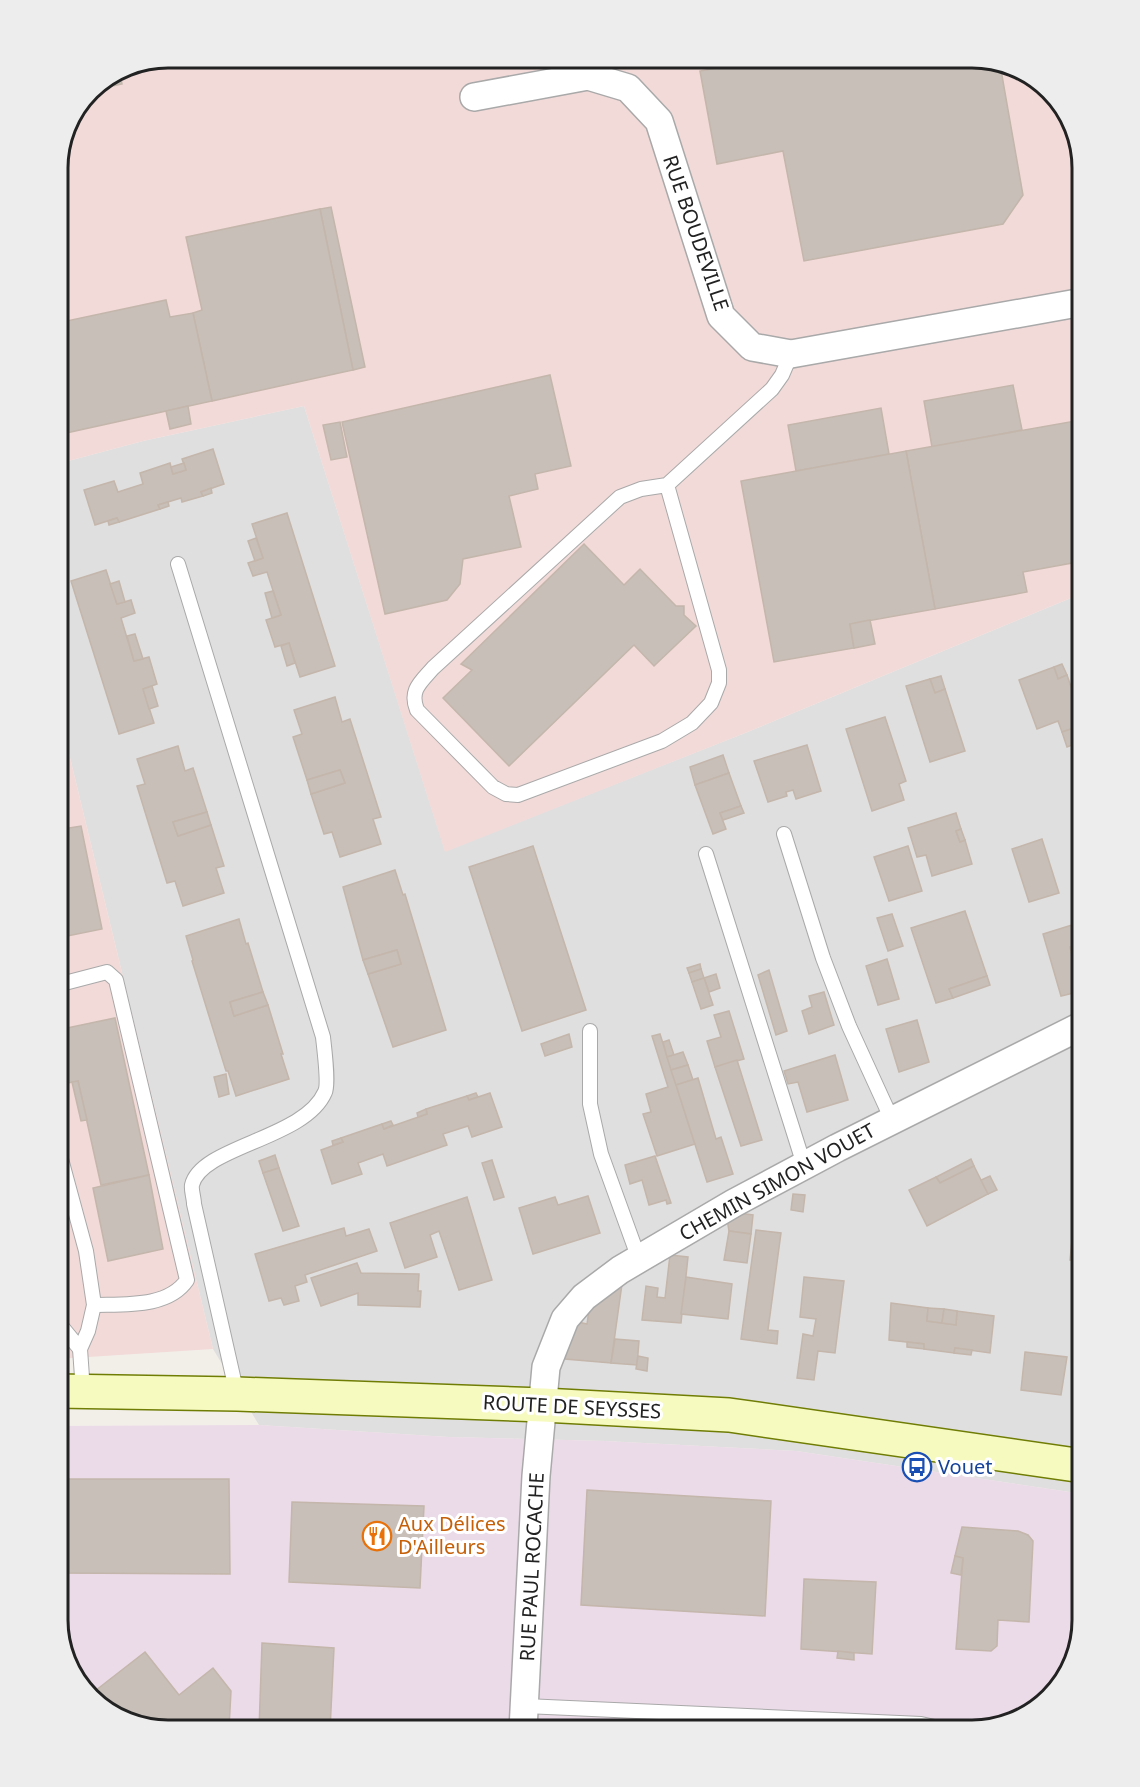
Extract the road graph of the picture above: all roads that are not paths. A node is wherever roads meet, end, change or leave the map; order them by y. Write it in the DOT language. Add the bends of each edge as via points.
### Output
graph roads {
  1 [pos="474,97"];
  2 [pos="1072,304"];
  3 [pos="791,354"];
  4 [pos="667,485"];
  5 [pos="178,564"];
  6 [pos="784,834"];
  7 [pos="706,854"];
  8 [pos="68,982"];
  9 [pos="1072,1030"];
  10 [pos="590,1031"];
  11 [pos="892,1120"];
  12 [pos="804,1165"];
  13 [pos="68,1185"];
  14 [pos="639,1259"];
  15 [pos="94,1305"];
  16 [pos="68,1334"];
  17 [pos="81,1349"];
  18 [pos="70,1391"];
  19 [pos="237,1394"];
  20 [pos="543,1405"];
  21 [pos="1072,1464"];
  22 [pos="524,1718"];
  23 [pos="628,1720"];
  1 -- 3 [label="street, RUE BOUDEVILLE" via="588,76 628,88 659,121 721,316 752,347"];
  2 -- 3 [label="street, RUE BOUDEVILLE"];
  3 -- 4 [label="lane" via="772,389"];
  4 -- 4 [label="lane" via="620,497 433,668 416,689 413,700 417,710 493,787 518,795 662,741 692,723 711,703 719,683 719,669"];
  5 -- 19 [label="lane" via="323,1037 326,1090 312,1112 205,1164 192,1185"];
  6 -- 11 [label="lane" via="827,970"];
  7 -- 12 [label="lane"];
  8 -- 15 [label="lane" via="106,972 116,980 187,1281 180,1290 151,1302"];
  9 -- 11 [label="street, CHEMIN SIMON VOUET"];
  10 -- 14 [label="lane" via="590,1104 601,1154"];
  11 -- 12 [label="street, CHEMIN SIMON VOUET"];
  12 -- 14 [label="street, CHEMIN SIMON VOUET"];
  13 -- 15 [label="lane" via="86,1251"];
  14 -- 20 [label="street, CHEMIN SIMON VOUET" via="584,1297 565,1320 546,1367"];
  15 -- 17 [label="lane"];
  16 -- 17 [label="lane"];
  17 -- 18 [label="lane"];
  18 -- 19 [label="main road, ROUTE DE SEYSSES"];
  19 -- 20 [label="main road, ROUTE DE SEYSSES"];
  20 -- 21 [label="main road, ROUTE DE SEYSSES" via="729,1415"];
  20 -- 22 [label="street, RUE PAUL ROCACHE"];
  22 -- 23 [label="lane"];
}
